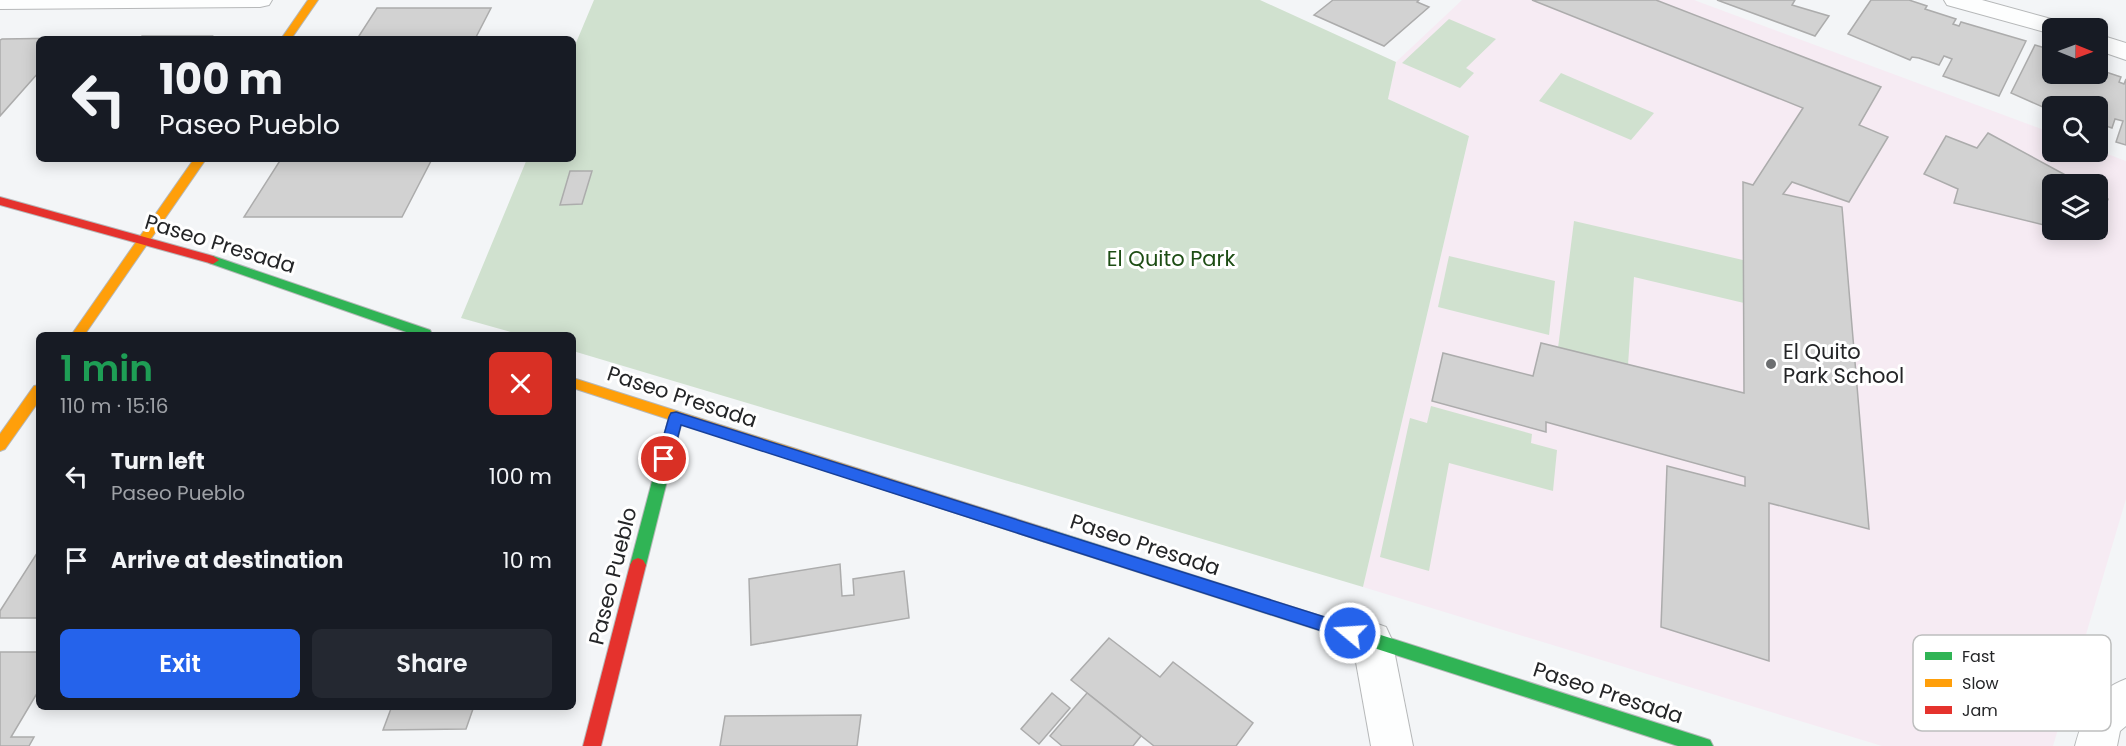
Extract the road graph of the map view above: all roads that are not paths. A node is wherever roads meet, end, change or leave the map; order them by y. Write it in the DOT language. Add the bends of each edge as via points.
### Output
graph roads {
  1 [pos="260,0"];
  2 [pos="313,0"];
  3 [pos="1956,0"];
  4 [pos="133,1"];
  5 [pos="8,2"];
  6 [pos="0,20"];
  7 [pos="2042,23"];
  8 [pos="288,36"];
  9 [pos="2108,46"];
  10 [pos="2126,52"];
  11 [pos="198,162"];
  12 [pos="0,201"];
  13 [pos="142,242"];
  14 [pos="79,332"];
  15 [pos="419,332"];
  16 [pos="576,384"];
  17 [pos="36,394"];
  18 [pos="676,417"];
  19 [pos="0,445"];
  20 [pos="1372,640"];
  21 [pos="2126,698"];
  22 [pos="2111,712"];
  23 [pos="2100,731"];
  24 [pos="592,746"];
  25 [pos="1392,746"];
  26 [pos="1704,746"];
  27 [pos="2096,746"];
  1 -- 4 [label="street"];
  2 -- 8 [label="street"];
  3 -- 7 [label="street"];
  4 -- 5 [label="street"];
  5 -- 6 [label="street"];
  9 -- 10 [label="street"];
  11 -- 13 [label="street"];
  12 -- 13 [label="street, Paseo Presada"];
  13 -- 14 [label="street"];
  13 -- 15 [label="street, Paseo Presada" via="208,258"];
  16 -- 18 [label="street, Paseo Presada"];
  17 -- 19 [label="street"];
  18 -- 20 [label="street, Paseo Presada"];
  18 -- 24 [label="street, Paseo Pueblo"];
  20 -- 25 [label="street"];
  20 -- 26 [label="street, Paseo Presada"];
  21 -- 22 [label="street"];
  23 -- 27 [label="street"];
}
